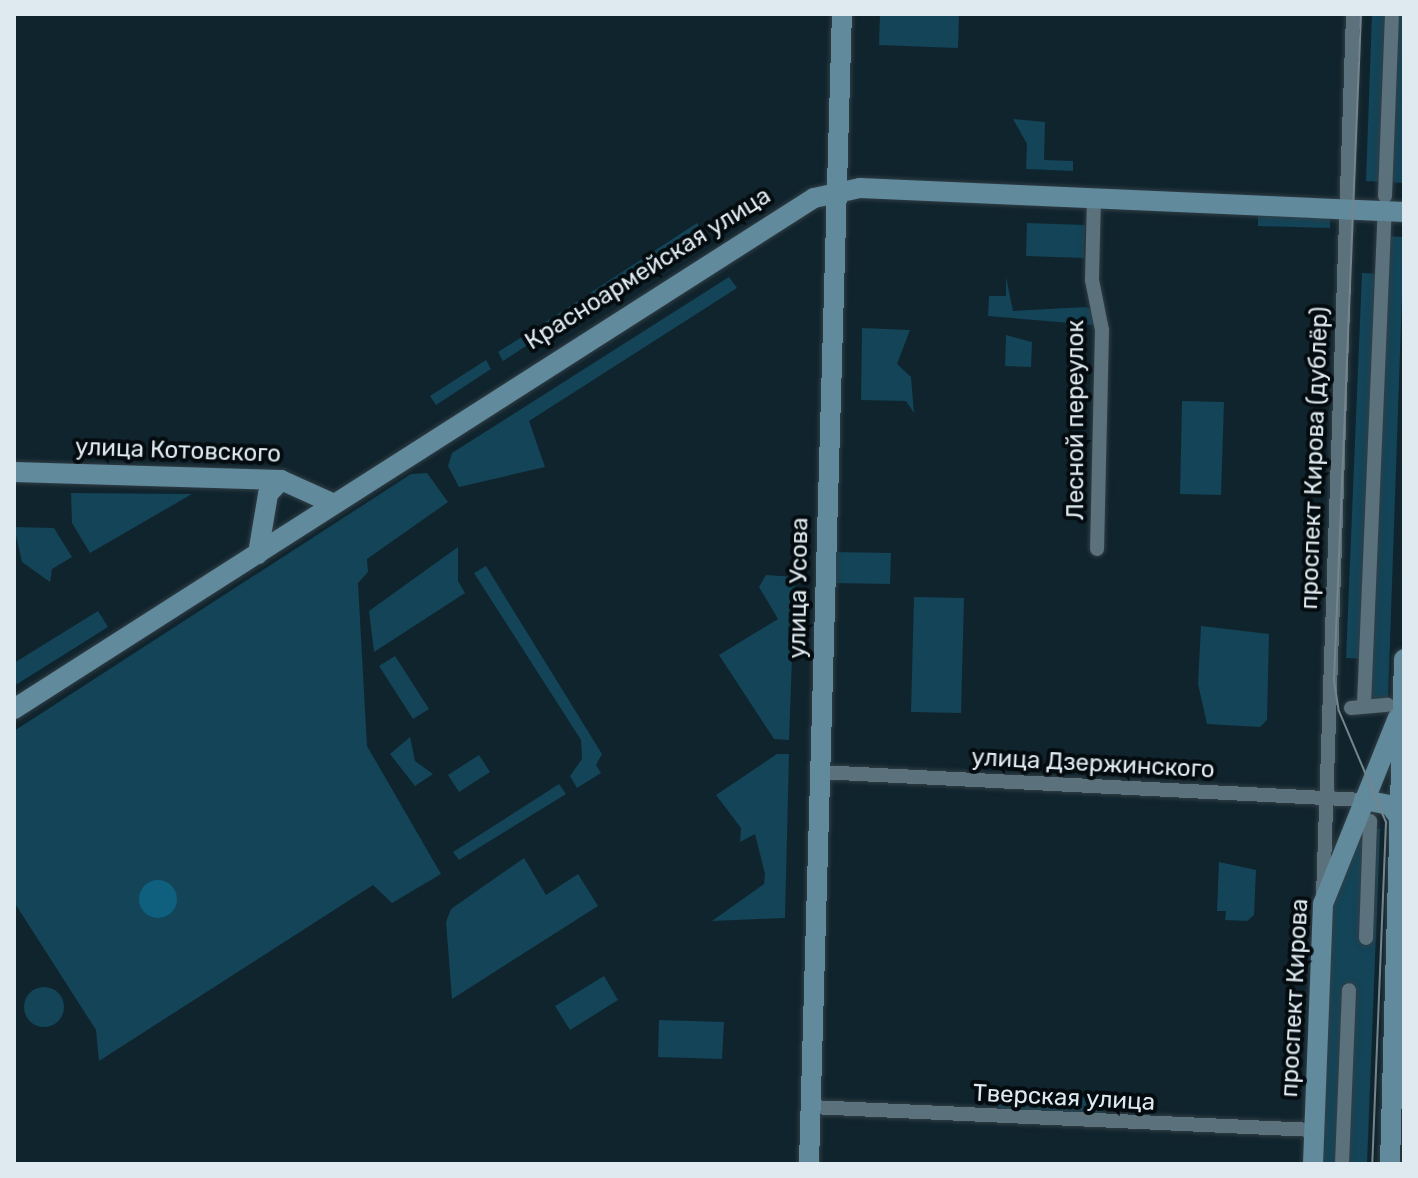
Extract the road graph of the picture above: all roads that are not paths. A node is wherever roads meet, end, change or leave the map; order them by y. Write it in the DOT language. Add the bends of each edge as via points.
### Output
graph roads {
  1 [pos="842,14"];
  2 [pos="1353,14"];
  3 [pos="1392,14"];
  4 [pos="835,191"];
  5 [pos="1385,196"];
  6 [pos="1094,197"];
  7 [pos="1347,209"];
  8 [pos="1404,212"];
  9 [pos="1384,220"];
  10 [pos="14,472"];
  11 [pos="281,480"];
  12 [pos="334,504"];
  13 [pos="1097,549"];
  14 [pos="258,554"];
  15 [pos="1404,659"];
  16 [pos="1395,705"];
  17 [pos="14,709"];
  18 [pos="820,772"];
  19 [pos="1324,797"];
  20 [pos="1364,800"];
  21 [pos="1404,803"];
  22 [pos="1370,821"];
  23 [pos="1403,823"];
  24 [pos="1323,904"];
  25 [pos="1366,938"];
  26 [pos="1349,990"];
  27 [pos="811,1107"];
  28 [pos="1314,1130"];
  29 [pos="1398,1131"];
  30 [pos="809,1164"];
  31 [pos="1313,1164"];
  32 [pos="1342,1164"];
  33 [pos="1390,1164"];
  1 -- 4 [label="main road, улица Усова"];
  2 -- 7 [label="street, проспект Кирова (дублёр)"];
  3 -- 5 [label="street"];
  4 -- 6 [label="main road, Красноармейская улица"];
  4 -- 12 [label="main road, Красноармейская улица" via="765,224"];
  4 -- 18 [label="main road, улица Усова"];
  6 -- 7 [label="main road, Красноармейская улица"];
  6 -- 13 [label="street, Лесной переулок" via="1092,280 1102,330"];
  7 -- 8 [label="main road, Красноармейская улица"];
  7 -- 19 [label="street, проспект Кирова (дублёр)"];
  9 -- 16 [label="street" via="1358,706"];
  10 -- 11 [label="main road, улица Котовского"];
  11 -- 12 [label="main road, улица Котовского"];
  11 -- 14 [label="main road" via="268,494"];
  12 -- 14 [label="main road, Красноармейская улица"];
  14 -- 17 [label="main road, Красноармейская улица"];
  15 -- 16 [label="main road, проспект Кирова"];
  16 -- 20 [label="main road, проспект Кирова"];
  16 -- 21 [label="main road, проспект Кирова"];
  18 -- 19 [label="street, улица Дзержинского"];
  18 -- 27 [label="main road, улица Усова"];
  19 -- 20 [label="street, улица Дзержинского"];
  19 -- 24 [label="street, проспект Кирова (дублёр)"];
  20 -- 23 [label="main road" via="1390,805"];
  20 -- 24 [label="main road, проспект Кирова"];
  21 -- 23 [label="main road, проспект Кирова"];
  22 -- 25 [label="street"];
  23 -- 29 [label="main road, проспект Кирова"];
  24 -- 28 [label="main road, проспект Кирова"];
  26 -- 32 [label="street"];
  27 -- 28 [label="street, Тверская улица"];
  27 -- 30 [label="main road, улица Усова"];
  28 -- 31 [label="main road, проспект Кирова"];
  29 -- 33 [label="main road, проспект Кирова"];
}
